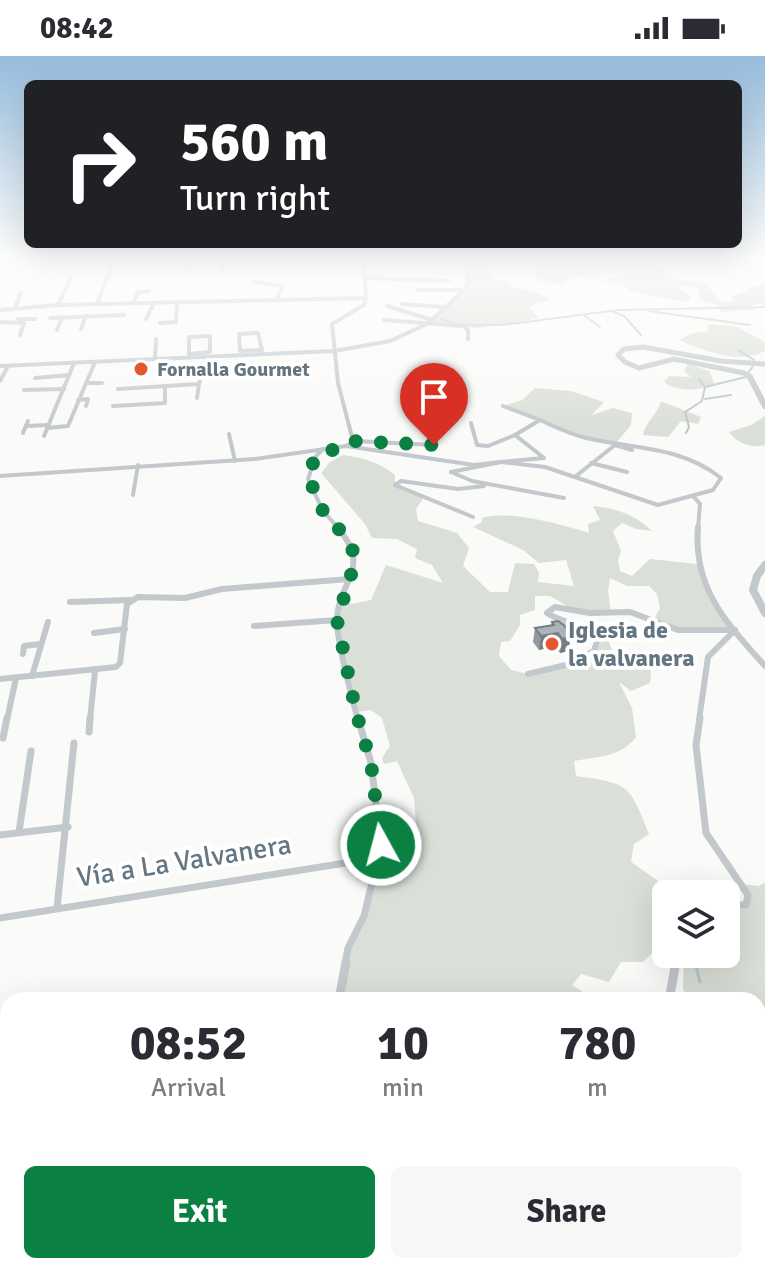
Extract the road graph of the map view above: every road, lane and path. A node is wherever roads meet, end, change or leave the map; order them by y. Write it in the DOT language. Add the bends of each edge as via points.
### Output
graph roads {
  1 [pos="37,316"];
  2 [pos="77,316"];
  3 [pos="86,316"];
  4 [pos="94,316"];
  5 [pos="148,316"];
  6 [pos="176,316"];
  7 [pos="346,316"];
  8 [pos="413,316"];
  9 [pos="435,316"];
  10 [pos="62,317"];
  11 [pos="50,318"];
  12 [pos="146,319"];
  13 [pos="384,320"];
  14 [pos="3,322"];
  15 [pos="430,322"];
  16 [pos="160,323"];
  17 [pos="81,329"];
  18 [pos="57,330"];
  19 [pos="20,335"];
  20 [pos="156,339"];
  21 [pos="468,339"];
  22 [pos="334,351"];
  23 [pos="251,353"];
  24 [pos="194,355"];
  25 [pos="207,357"];
  26 [pos="155,359"];
  27 [pos="95,362"];
  28 [pos="74,363"];
  29 [pos="765,364"];
  30 [pos="0,366"];
  31 [pos="8,366"];
  32 [pos="217,369"];
  33 [pos="203,370"];
  34 [pos="69,375"];
  35 [pos="35,378"];
  36 [pos="0,381"];
  37 [pos="86,383"];
  38 [pos="102,383"];
  39 [pos="199,384"];
  40 [pos="165,386"];
  41 [pos="64,389"];
  42 [pos="118,389"];
  43 [pos="24,390"];
  44 [pos="71,395"];
  45 [pos="79,398"];
  46 [pos="197,398"];
  47 [pos="86,406"];
  48 [pos="113,406"];
  49 [pos="503,406"];
  50 [pos="765,406"];
  51 [pos="540,420"];
  52 [pos="471,423"];
  53 [pos="48,426"];
  54 [pos="23,433"];
  55 [pos="229,434"];
  56 [pos="515,435"];
  57 [pos="44,436"];
  58 [pos="353,441"];
  59 [pos="434,445"];
  60 [pos="346,446"];
  61 [pos="632,450"];
  62 [pos="314,453"];
  63 [pos="235,461"];
  64 [pos="498,462"];
  65 [pos="590,463"];
  66 [pos="138,465"];
  67 [pos="627,472"];
  68 [pos="0,476"];
  69 [pos="576,476"];
  70 [pos="495,485"];
  71 [pos="133,495"];
  72 [pos="694,497"];
  73 [pos="564,498"];
  74 [pos="473,517"];
  75 [pos="765,565"];
  76 [pos="349,579"];
  77 [pos="130,600"];
  78 [pos="70,602"];
  79 [pos="765,613"];
  80 [pos="337,620"];
  81 [pos="48,622"];
  82 [pos="254,626"];
  83 [pos="125,629"];
  84 [pos="735,630"];
  85 [pos="94,633"];
  86 [pos="41,644"];
  87 [pos="23,654"];
  88 [pos="765,666"];
  89 [pos="95,671"];
  90 [pos="528,674"];
  91 [pos="32,676"];
  92 [pos="16,678"];
  93 [pos="0,679"];
  94 [pos="89,732"];
  95 [pos="3,738"];
  96 [pos="74,743"];
  97 [pos="31,751"];
  98 [pos="68,827"];
  99 [pos="19,832"];
  100 [pos="0,835"];
  101 [pos="377,858"];
  102 [pos="738,880"];
  103 [pos="740,883"];
  104 [pos="740,905"];
  105 [pos="57,908"];
  106 [pos="0,918"];
  107 [pos="675,968"];
  108 [pos="340,992"];
  109 [pos="671,992"];
  1 -- 14 [label="street"];
  2 -- 3 [label="street"];
  2 -- 10 [label="street"];
  3 -- 4 [label="street"];
  3 -- 17 [label="street"];
  5 -- 12 [label="street"];
  6 -- 16 [label="street" via="176,322"];
  7 -- 22 [label="street" via="332,324"];
  8 -- 15 [label="street"];
  9 -- 15 [label="street"];
  10 -- 11 [label="street"];
  10 -- 18 [label="street"];
  13 -- 15 [label="street"];
  14 -- 19 [label="street" via="24,323"];
  15 -- 21 [label="street" via="463,326"];
  15 -- 22 [label="street" via="390,341"];
  20 -- 26 [label="street"];
  22 -- 23 [label="street"];
  22 -- 58 [label="street" via="343,415"];
  23 -- 23 [label="street" via="262,350 258,333 239,334 240,351"];
  23 -- 25 [label="street"];
  24 -- 24 [label="street" via="210,352 210,336 189,337 189,354"];
  24 -- 25 [label="street"];
  24 -- 26 [label="street"];
  25 -- 33 [label="street"];
  26 -- 27 [label="street"];
  27 -- 28 [label="street"];
  27 -- 37 [label="street"];
  28 -- 31 [label="street"];
  28 -- 34 [label="street"];
  29 -- 50 [label="street" via="643,347 618,355 639,368 674,359 744,373"];
  30 -- 31 [label="street"];
  31 -- 36 [label="street"];
  32 -- 33 [label="street"];
  33 -- 39 [label="street"];
  34 -- 35 [label="street"];
  34 -- 41 [label="street"];
  37 -- 38 [label="street"];
  37 -- 45 [label="street"];
  39 -- 40 [label="street"];
  39 -- 46 [label="street"];
  40 -- 42 [label="street"];
  40 -- 48 [label="street" via="165,403"];
  41 -- 43 [label="street"];
  41 -- 53 [label="street"];
  44 -- 45 [label="street"];
  45 -- 47 [label="street" via="88,399"];
  45 -- 53 [label="street" via="68,426"];
  49 -- 51 [label="street"];
  51 -- 56 [label="street"];
  51 -- 72 [label="street" via="580,436 665,451 720,477 717,488"];
  52 -- 56 [label="street" via="477,445"];
  53 -- 54 [label="street" via="27,424"];
  53 -- 57 [label="street"];
  55 -- 63 [label="street"];
  56 -- 64 [label="street" via="544,458"];
  58 -- 59 [label="street"];
  58 -- 60 [label="street"];
  60 -- 62 [label="street"];
  60 -- 64 [label="street" via="474,465"];
  61 -- 65 [label="street" via="615,445"];
  62 -- 63 [label="street"];
  62 -- 76 [label="street" via="308,479 323,511 352,546"];
  63 -- 66 [label="street"];
  64 -- 69 [label="street"];
  64 -- 70 [label="street" via="451,472"];
  65 -- 67 [label="street"];
  65 -- 69 [label="street"];
  66 -- 68 [label="street"];
  66 -- 71 [label="street"];
  69 -- 72 [label="street" via="658,505"];
  70 -- 73 [label="street"];
  70 -- 74 [label="street" via="458,489 396,482"];
  72 -- 84 [label="street" via="700,504 697,564"];
  75 -- 79 [label="street" via="753,590"];
  76 -- 77 [label="street"];
  76 -- 80 [label="street"];
  77 -- 78 [label="street"];
  77 -- 83 [label="street"];
  80 -- 82 [label="street"];
  80 -- 101 [label="street" via="371,763 381,845"];
  81 -- 86 [label="street"];
  83 -- 85 [label="street"];
  83 -- 89 [label="street" via="120,663"];
  84 -- 88 [label="street"];
  84 -- 90 [label="street" via="678,630 630,612 555,607 547,613 552,617 590,629 597,641 594,651 570,664"];
  84 -- 102 [label="street" via="708,657 696,745 706,833"];
  86 -- 87 [label="street" via="24,646"];
  86 -- 91 [label="street"];
  89 -- 91 [label="street"];
  89 -- 94 [label="street"];
  91 -- 92 [label="street"];
  92 -- 93 [label="street"];
  92 -- 95 [label="street"];
  96 -- 98 [label="street"];
  97 -- 99 [label="street"];
  98 -- 99 [label="street"];
  98 -- 105 [label="street"];
  99 -- 100 [label="street"];
  101 -- 105 [label="street, Vía a La Valvanera"];
  101 -- 108 [label="street" via="364,916 348,948"];
  103 -- 104 [label="street" via="748,895 746,905"];
  105 -- 106 [label="street, Vía a La Valvanera"];
  107 -- 109 [label="street"];
}
